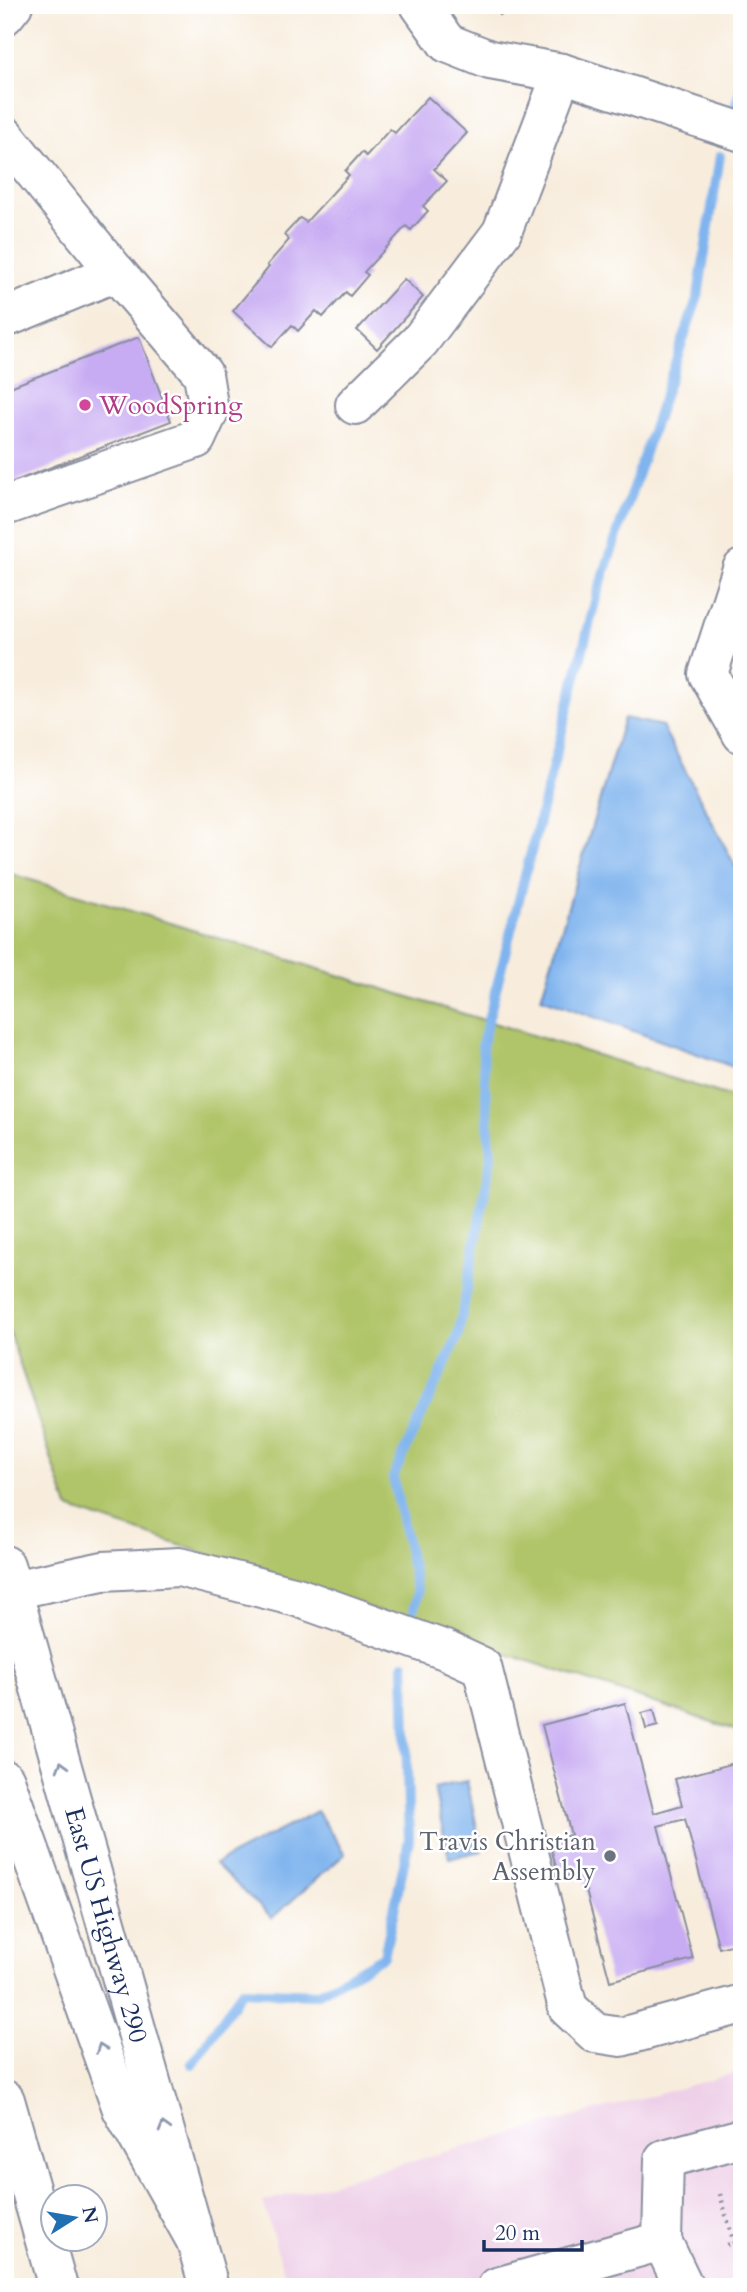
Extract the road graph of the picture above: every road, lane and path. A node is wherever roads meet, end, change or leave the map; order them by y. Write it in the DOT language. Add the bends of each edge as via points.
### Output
graph roads {
  1 [pos="13,5"];
  2 [pos="420,5"];
  3 [pos="5,15"];
  4 [pos="562,73"];
  5 [pos="742,132"];
  6 [pos="5,136"];
  7 [pos="122,280"];
  8 [pos="5,318"];
  9 [pos="355,405"];
  10 [pos="5,506"];
  11 [pos="742,569"];
  12 [pos="742,734"];
  13 [pos="9,1577"];
  14 [pos="5,1780"];
  15 [pos="742,2004"];
  16 [pos="5,2100"];
  17 [pos="742,2138"];
  18 [pos="720,2194"];
  19 [pos="196,2241"];
  20 [pos="662,2241"];
  21 [pos="724,2246"];
  22 [pos="58,2287"];
  23 [pos="209,2287"];
  24 [pos="497,2287"];
  25 [pos="684,2287"];
  1 -- 3 [label="main road"];
  2 -- 4 [label="main road" via="447,43 490,60"];
  4 -- 5 [label="main road"];
  4 -- 9 [label="main road" via="502,232 420,341"];
  6 -- 7 [label="main road"];
  7 -- 8 [label="main road" via="116,272"];
  7 -- 10 [label="main road" via="203,374 209,411 196,439"];
  11 -- 12 [label="main road" via="708,674"];
  13 -- 15 [label="main road" via="179,1567 297,1597 482,1667 568,2008 595,2033 621,2037"];
  19 -- 13 [label="main road, East US Highway 290, one-way"];
  19 -- 14 [label="main road, one-way" via="122,2109"];
  16 -- 22 [label="main road"];
  17 -- 20 [label="main road" via="664,2159"];
  18 -- 21 [label="path" via="734,2243"];
  19 -- 23 [label="main road, East US Highway 290"];
  20 -- 24 [label="main road"];
  20 -- 25 [label="main road"];
}
